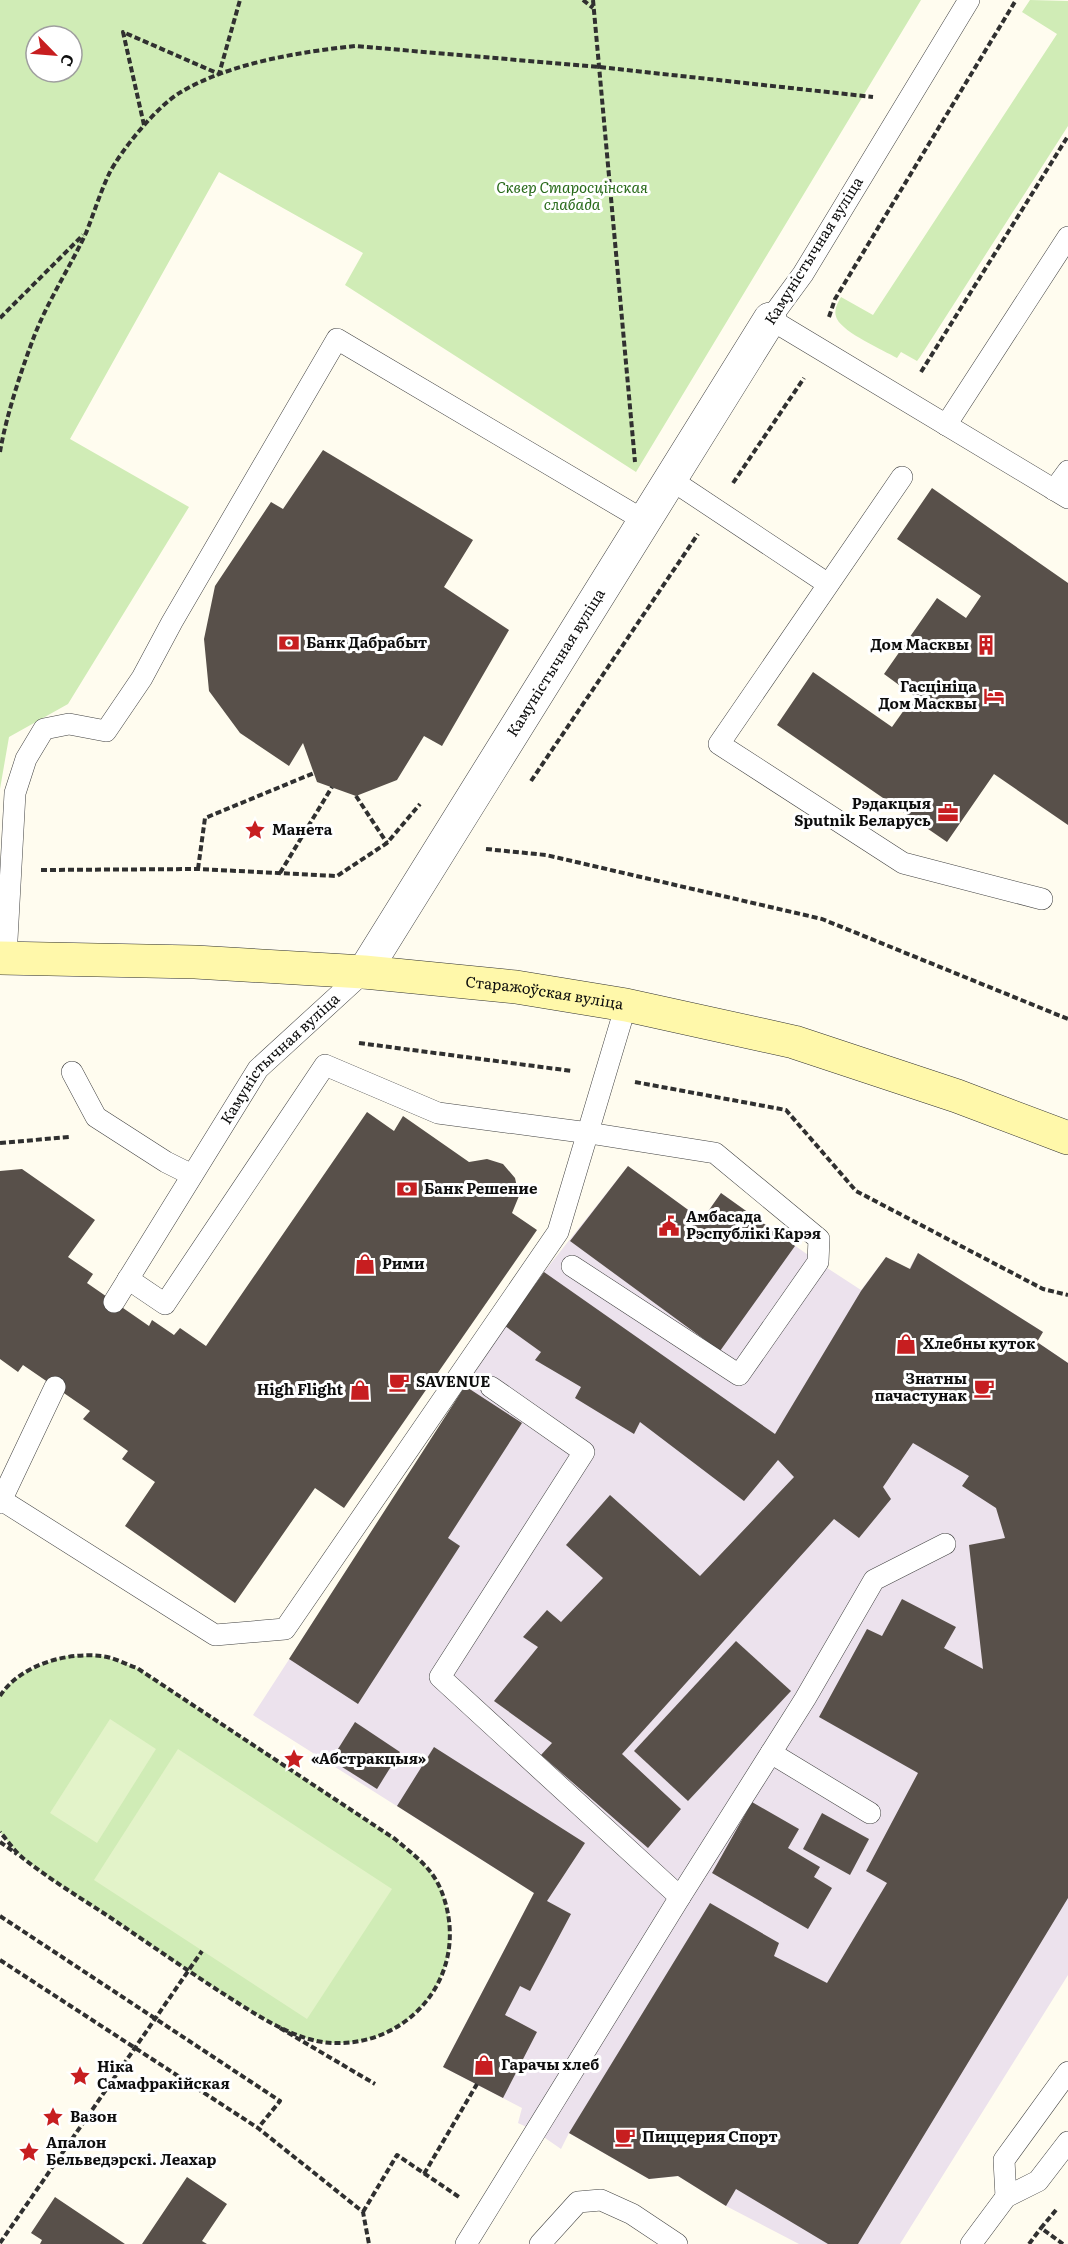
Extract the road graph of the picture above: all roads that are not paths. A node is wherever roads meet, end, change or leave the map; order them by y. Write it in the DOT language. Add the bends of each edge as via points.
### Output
graph roads {
  1 [pos="969,0"];
  2 [pos="1068,237"];
  3 [pos="770,319"];
  4 [pos="946,424"];
  5 [pos="1068,471"];
  6 [pos="902,477"];
  7 [pos="670,479"];
  8 [pos="1061,494"];
  9 [pos="645,521"];
  10 [pos="828,584"];
  11 [pos="1042,899"];
  12 [pos="3,958"];
  13 [pos="364,972"];
  14 [pos="626,1005"];
  15 [pos="72,1072"];
  16 [pos="589,1133"];
  17 [pos="1068,1138"];
  18 [pos="192,1175"];
  19 [pos="572,1266"];
  20 [pos="128,1279"];
  21 [pos="114,1302"];
  22 [pos="55,1387"];
  23 [pos="491,1387"];
  24 [pos="1,1501"];
  25 [pos="945,1544"];
  26 [pos="771,1753"];
  27 [pos="870,1813"];
  28 [pos="680,1896"];
  29 [pos="1068,2072"];
  30 [pos="1068,2142"];
  31 [pos="1006,2197"];
  32 [pos="975,2243"];
  33 [pos="466,2244"];
  34 [pos="540,2244"];
  35 [pos="677,2244"];
  1 -- 3 [label="lane, Камуністычная вуліца" via="803,274"];
  2 -- 4 [label="lane"];
  3 -- 4 [label="lane"];
  3 -- 7 [label="street, Камуністычная вуліца"];
  4 -- 8 [label="lane"];
  5 -- 8 [label="lane"];
  6 -- 10 [label="lane"];
  7 -- 9 [label="street, Камуністычная вуліца"];
  7 -- 10 [label="lane"];
  9 -- 12 [label="lane" via="337,339 142,678 105,730 69,724 44,729 26,759 15,793"];
  9 -- 13 [label="street, Камуністычная вуліца"];
  10 -- 11 [label="lane" via="719,744 903,863"];
  12 -- 13 [label="main road, Старажоўская вуліца" via="195,962"];
  13 -- 14 [label="main road, Старажоўская вуліца" via="516,987"];
  13 -- 18 [label="lane, Камуністычная вуліца" via="258,1069"];
  14 -- 16 [label="lane"];
  14 -- 17 [label="main road, Старажоўская вуліца" via="794,1042"];
  15 -- 18 [label="lane" via="96,1117"];
  16 -- 19 [label="lane" via="715,1154 819,1239 818,1262 739,1375"];
  16 -- 20 [label="lane" via="438,1113 325,1065 165,1304"];
  16 -- 24 [label="lane" via="558,1232 285,1629 215,1635"];
  18 -- 20 [label="lane, Камуністычная вуліца"];
  20 -- 21 [label="lane, Камуністычная вуліца"];
  22 -- 24 [label="lane"];
  23 -- 28 [label="lane" via="584,1452 440,1677"];
  25 -- 26 [label="lane" via="874,1580"];
  26 -- 27 [label="lane"];
  26 -- 28 [label="lane"];
  28 -- 33 [label="lane"];
  29 -- 31 [label="lane" via="1004,2160"];
  30 -- 31 [label="lane" via="1038,2181"];
  31 -- 32 [label="lane"];
  34 -- 35 [label="lane" via="578,2202 601,2200 632,2214"];
}
